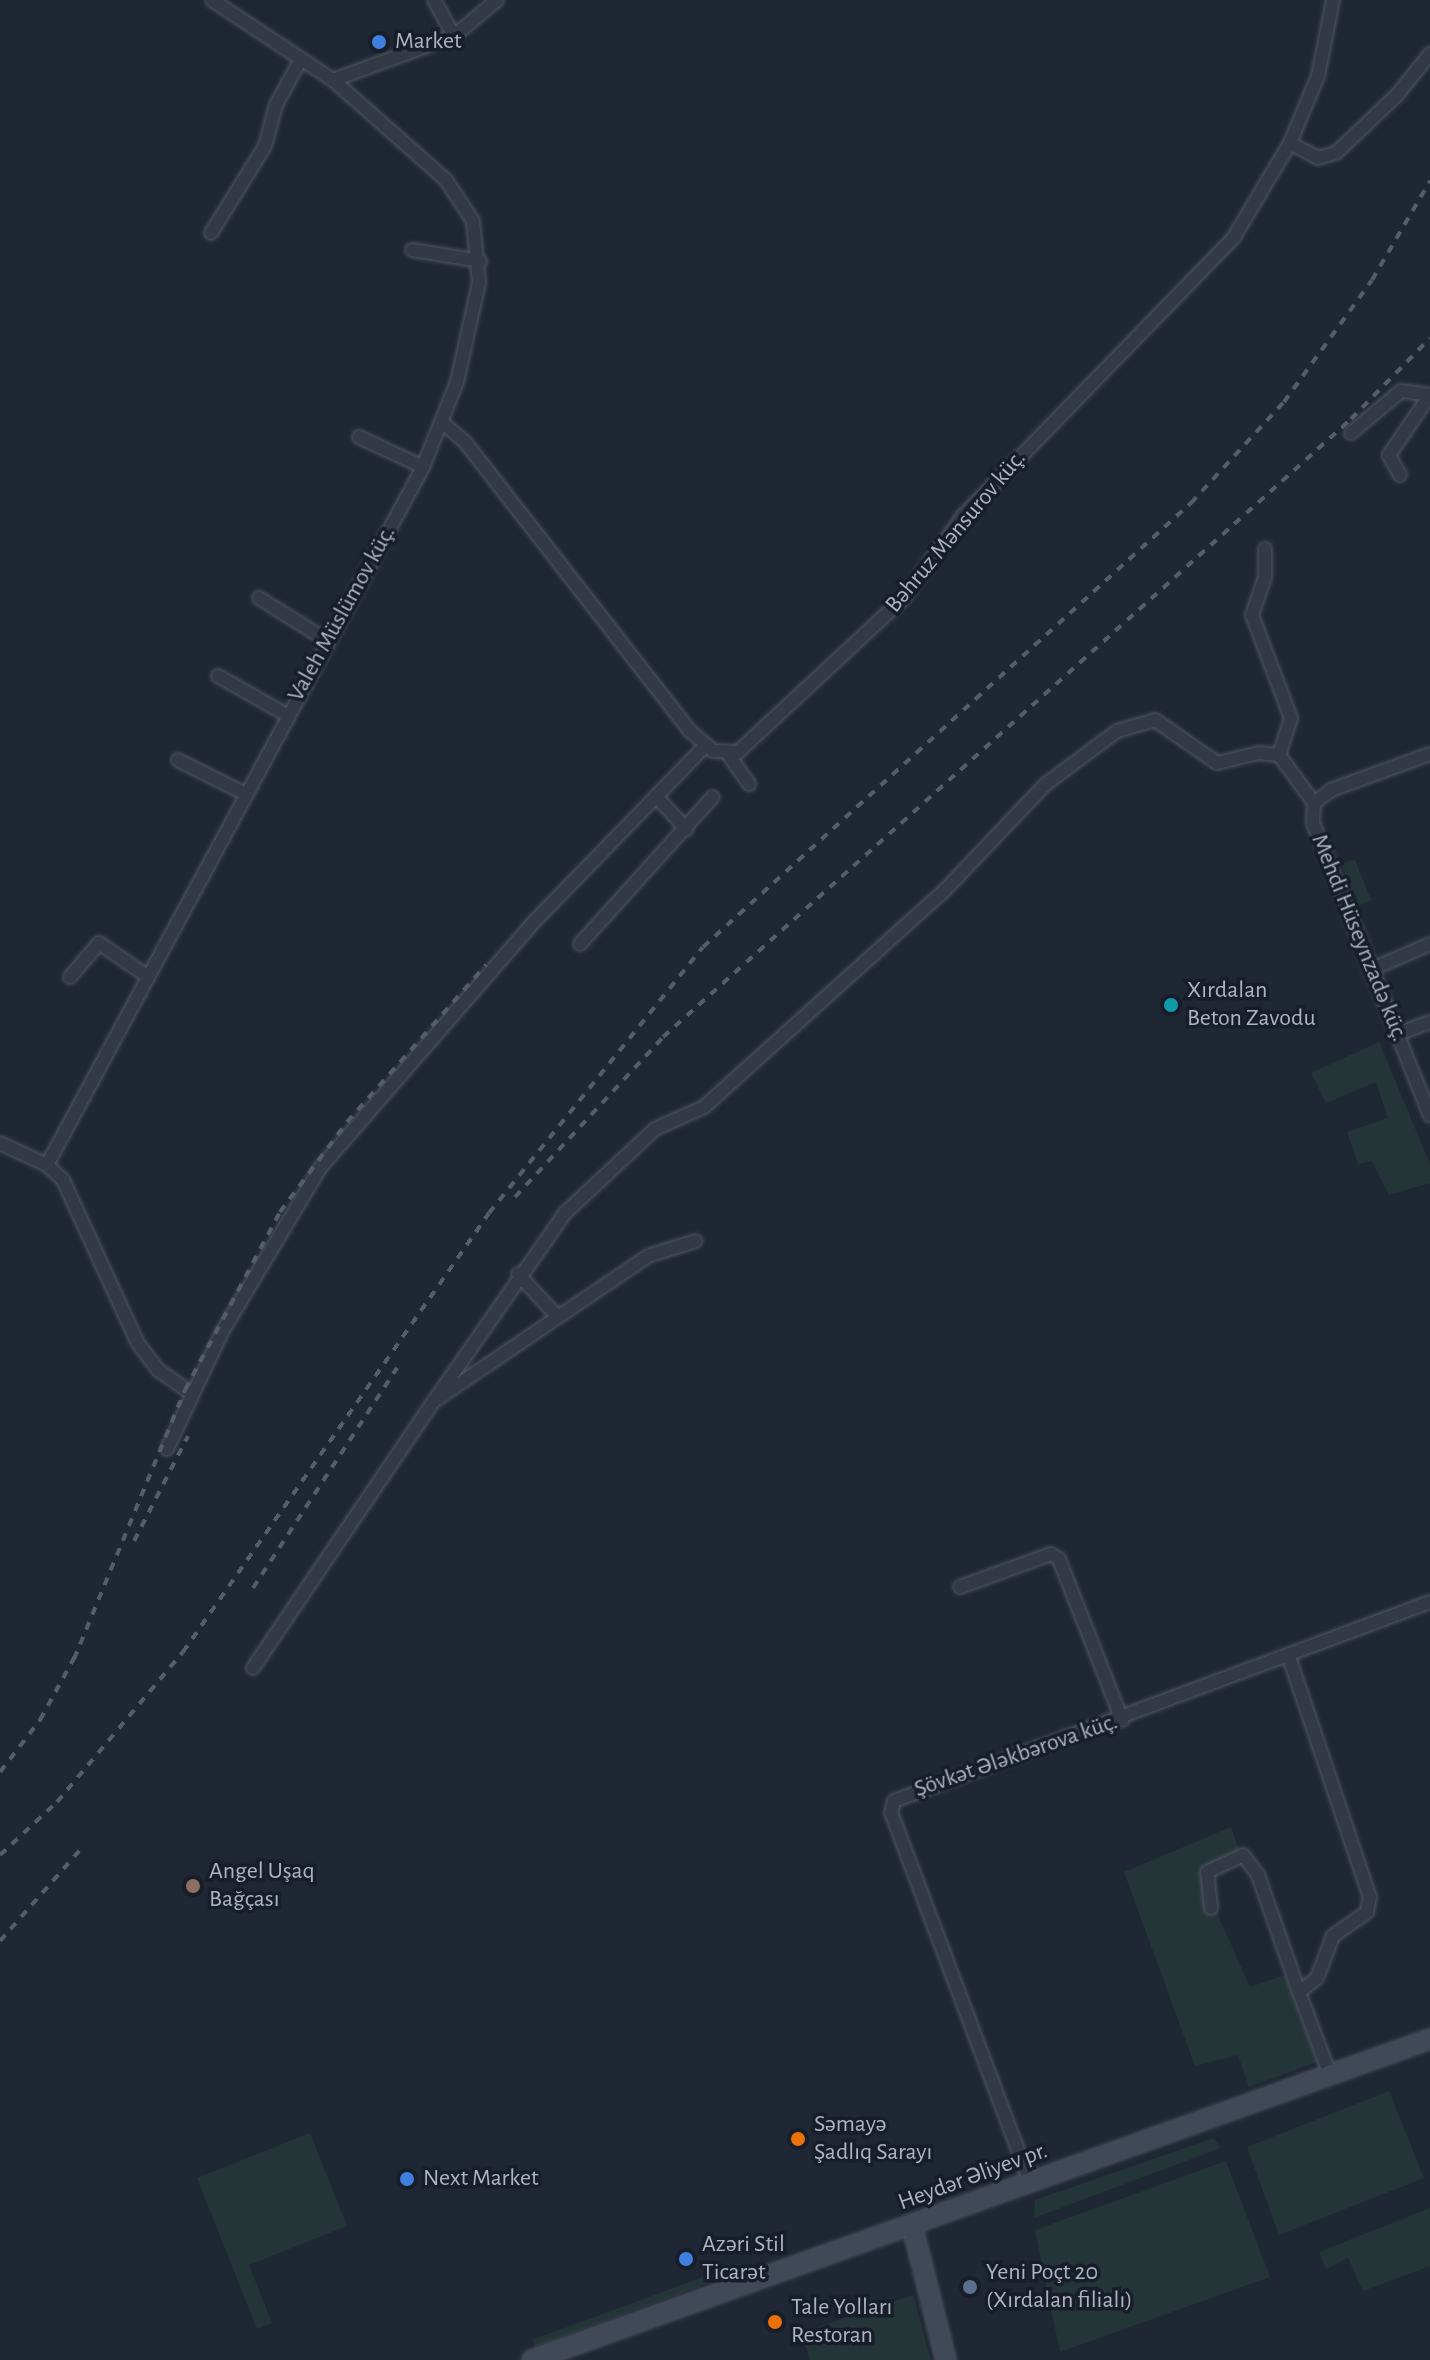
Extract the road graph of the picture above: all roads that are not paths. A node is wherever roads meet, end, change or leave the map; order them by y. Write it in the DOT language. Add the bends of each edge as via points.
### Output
graph roads {
  1 [pos="212,0"];
  2 [pos="434,0"];
  3 [pos="497,0"];
  4 [pos="1333,0"];
  5 [pos="454,36"];
  6 [pos="1430,54"];
  7 [pos="301,59"];
  8 [pos="333,80"];
  9 [pos="1290,143"];
  10 [pos="211,233"];
  11 [pos="412,250"];
  12 [pos="480,261"];
  13 [pos="1430,395"];
  14 [pos="443,423"];
  15 [pos="1351,433"];
  16 [pos="359,437"];
  17 [pos="423,467"];
  18 [pos="1400,475"];
  19 [pos="1265,549"];
  20 [pos="259,598"];
  21 [pos="328,641"];
  22 [pos="218,676"];
  23 [pos="287,715"];
  24 [pos="705,746"];
  25 [pos="728,754"];
  26 [pos="1430,754"];
  27 [pos="1279,755"];
  28 [pos="178,760"];
  29 [pos="749,784"];
  30 [pos="244,793"];
  31 [pos="656,796"];
  32 [pos="713,797"];
  33 [pos="1314,803"];
  34 [pos="686,829"];
  35 [pos="580,944"];
  36 [pos="1430,944"];
  37 [pos="1370,970"];
  38 [pos="147,976"];
  39 [pos="70,977"];
  40 [pos="1430,1022"];
  41 [pos="1397,1034"];
  42 [pos="1430,1116"];
  43 [pos="0,1143"];
  44 [pos="47,1165"];
  45 [pos="696,1241"];
  46 [pos="518,1274"];
  47 [pos="556,1315"];
  48 [pos="191,1393"];
  49 [pos="434,1401"];
  50 [pos="167,1449"];
  51 [pos="960,1587"];
  52 [pos="1430,1602"];
  53 [pos="1289,1657"];
  54 [pos="253,1668"];
  55 [pos="1122,1720"];
  56 [pos="1211,1908"];
  57 [pos="1299,1992"];
  58 [pos="1430,2039"];
  59 [pos="1330,2075"];
  60 [pos="1030,2182"];
  61 [pos="912,2225"];
  62 [pos="532,2360"];
  63 [pos="946,2360"];
  1 -- 7 [label="street, Valeh Müslümov küç."];
  2 -- 5 [label="street"];
  3 -- 5 [label="street"];
  4 -- 9 [label="street, Bəhruz Mənsurov küç." via="1318,76"];
  5 -- 8 [label="street"];
  6 -- 9 [label="street" via="1397,95 1336,153 1318,158"];
  7 -- 8 [label="street, Valeh Müslümov küç."];
  7 -- 10 [label="street" via="276,105 265,146"];
  8 -- 12 [label="street, Valeh Müslümov küç." via="446,180 473,221"];
  9 -- 25 [label="street, Bəhruz Mənsurov küç." via="1234,237 963,516 904,598 748,747"];
  11 -- 12 [label="street"];
  12 -- 14 [label="street, Valeh Müslümov küç." via="474,309"];
  13 -- 15 [label="street" via="1401,391"];
  13 -- 18 [label="street" via="1389,455"];
  14 -- 17 [label="street, Valeh Müslümov küç."];
  14 -- 24 [label="street" via="465,442"];
  16 -- 17 [label="street"];
  17 -- 21 [label="street, Valeh Müslümov küç."];
  19 -- 27 [label="street" via="1265,577 1252,615 1291,718"];
  20 -- 21 [label="street"];
  21 -- 23 [label="street, Valeh Müslümov küç."];
  22 -- 23 [label="street"];
  23 -- 30 [label="street, Valeh Müslümov küç."];
  24 -- 25 [label="street"];
  24 -- 31 [label="street"];
  25 -- 29 [label="street"];
  26 -- 33 [label="street" via="1331,790"];
  27 -- 33 [label="street"];
  27 -- 46 [label="street" via="1259,753 1217,763 1155,720 1117,731 1046,784 944,891 704,1107 655,1129 565,1213"];
  28 -- 30 [label="street"];
  30 -- 38 [label="street, Valeh Müslümov küç."];
  31 -- 34 [label="street"];
  31 -- 48 [label="street" via="531,925 320,1168 269,1246"];
  32 -- 34 [label="street"];
  33 -- 37 [label="street, Mehdi Hüseynzadə küç." via="1313,823"];
  34 -- 35 [label="street"];
  36 -- 37 [label="street"];
  37 -- 41 [label="street, Mehdi Hüseynzadə küç."];
  38 -- 39 [label="street" via="99,943"];
  38 -- 44 [label="street, Valeh Müslümov küç."];
  40 -- 41 [label="street"];
  41 -- 42 [label="street, Mehdi Hüseynzadə küç."];
  43 -- 44 [label="street"];
  44 -- 48 [label="street" via="69,1191 147,1358"];
  45 -- 47 [label="street" via="648,1256"];
  46 -- 47 [label="street"];
  46 -- 49 [label="street"];
  47 -- 49 [label="street" via="454,1392"];
  48 -- 50 [label="street"];
  49 -- 54 [label="street"];
  51 -- 55 [label="street" via="1051,1554 1059,1559"];
  52 -- 53 [label="street, Şövkət Ələkbərova küç."];
  53 -- 55 [label="street, Şövkət Ələkbərova küç."];
  53 -- 57 [label="street" via="1370,1897 1363,1917 1333,1936 1317,1978"];
  55 -- 60 [label="street, Şövkət Ələkbərova küç." via="899,1797 891,1807"];
  56 -- 57 [label="street" via="1207,1872 1243,1855 1258,1875"];
  57 -- 59 [label="street"];
  58 -- 59 [label="main road, Heydər Əliyev pr."];
  59 -- 60 [label="main road, Heydər Əliyev pr."];
  60 -- 61 [label="main road, Heydər Əliyev pr."];
  61 -- 62 [label="main road, Heydər Əliyev pr."];
  61 -- 63 [label="main road"];
}
